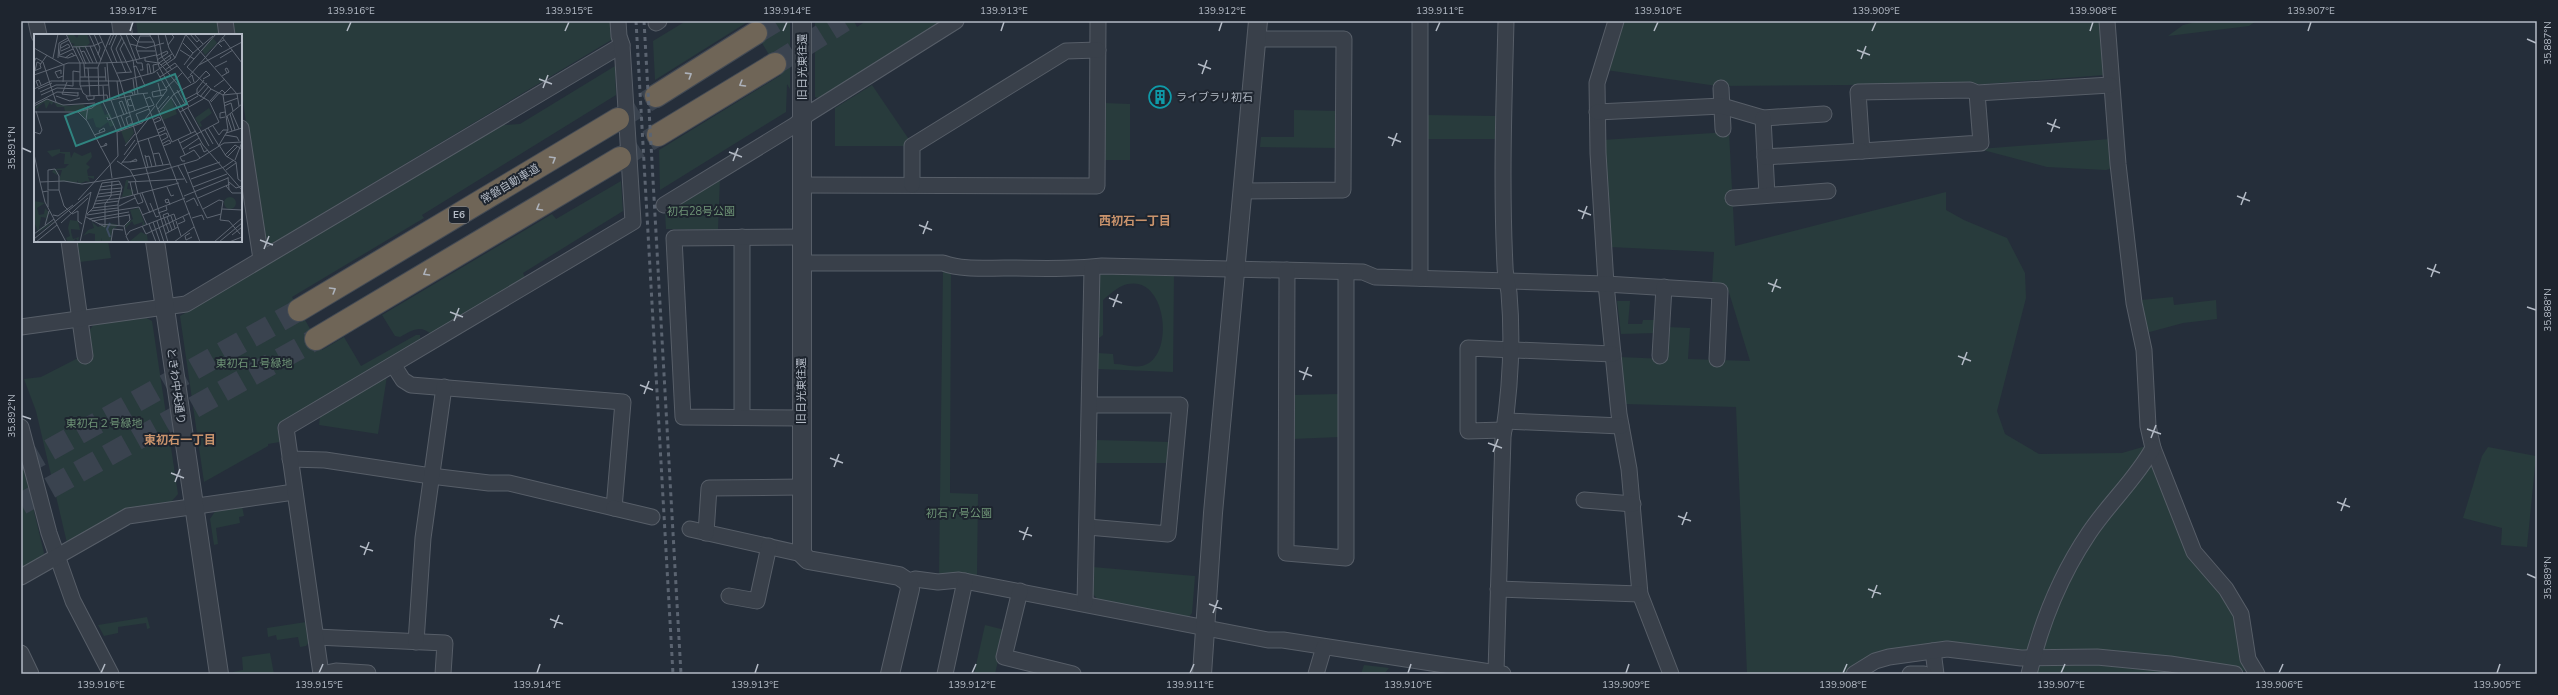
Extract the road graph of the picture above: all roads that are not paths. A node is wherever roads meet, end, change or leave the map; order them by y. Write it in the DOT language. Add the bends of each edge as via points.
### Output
graph roads {
  1 [pos="36,21"];
  2 [pos="121,21"];
  3 [pos="225,21"];
  4 [pos="618,21"];
  5 [pos="802,21"];
  6 [pos="956,21"];
  7 [pos="1098,21"];
  8 [pos="1258,21"];
  9 [pos="1420,21"];
  10 [pos="1506,21"];
  11 [pos="1616,21"];
  12 [pos="2107,21"];
  13 [pos="756,33"];
  14 [pos="38,34"];
  15 [pos="123,34"];
  16 [pos="227,34"];
  17 [pos="1256,40"];
  18 [pos="622,45"];
  19 [pos="1098,50"];
  20 [pos="775,64"];
  21 [pos="2110,85"];
  22 [pos="1721,88"];
  23 [pos="1977,93"];
  24 [pos="656,96"];
  25 [pos="1722,106"];
  26 [pos="1597,112"];
  27 [pos="1824,114"];
  28 [pos="1763,118"];
  29 [pos="618,119"];
  30 [pos="802,119"];
  31 [pos="1723,129"];
  32 [pos="242,135"];
  33 [pos="658,135"];
  34 [pos="1862,152"];
  35 [pos="1765,157"];
  36 [pos="620,158"];
  37 [pos="801,185"];
  38 [pos="912,185"];
  39 [pos="1242,191"];
  40 [pos="1828,191"];
  41 [pos="1767,195"];
  42 [pos="1733,198"];
  43 [pos="664,205"];
  44 [pos="742,237"];
  45 [pos="801,237"];
  46 [pos="69,242"];
  47 [pos="155,242"];
  48 [pos="261,259"];
  49 [pos="801,263"];
  50 [pos="1092,268"];
  51 [pos="1234,270"];
  52 [pos="1287,270"];
  53 [pos="1346,272"];
  54 [pos="1420,278"];
  55 [pos="1507,281"];
  56 [pos="1606,284"];
  57 [pos="1664,287"];
  58 [pos="164,307"];
  59 [pos="299,310"];
  60 [pos="80,319"];
  61 [pos="21,327"];
  62 [pos="316,339"];
  63 [pos="1509,349"];
  64 [pos="1612,354"];
  65 [pos="85,356"];
  66 [pos="1660,356"];
  67 [pos="1717,358"];
  68 [pos="394,366"];
  69 [pos="444,387"];
  70 [pos="1090,405"];
  71 [pos="742,417"];
  72 [pos="800,418"];
  73 [pos="1505,426"];
  74 [pos="1621,426"];
  75 [pos="21,427"];
  76 [pos="2153,448"];
  77 [pos="290,459"];
  78 [pos="431,476"];
  79 [pos="801,487"];
  80 [pos="294,492"];
  81 [pos="1584,500"];
  82 [pos="1632,504"];
  83 [pos="194,506"];
  84 [pos="614,508"];
  85 [pos="652,517"];
  86 [pos="1088,527"];
  87 [pos="690,529"];
  88 [pos="706,533"];
  89 [pos="769,546"];
  90 [pos="802,554"];
  91 [pos="58,557"];
  92 [pos="21,577"];
  93 [pos="965,581"];
  94 [pos="908,582"];
  95 [pos="1498,589"];
  96 [pos="1020,591"];
  97 [pos="1640,594"];
  98 [pos="729,596"];
  99 [pos="1085,603"];
  100 [pos="1205,628"];
  101 [pos="316,637"];
  102 [pos="416,642"];
  103 [pos="1324,647"];
  104 [pos="1933,651"];
  105 [pos="21,653"];
  106 [pos="2032,658"];
  107 [pos="368,673"];
  108 [pos="1500,673"];
  109 [pos="31,674"];
  110 [pos="111,674"];
  111 [pos="219,674"];
  112 [pos="321,674"];
  113 [pos="443,674"];
  114 [pos="890,674"];
  115 [pos="944,674"];
  116 [pos="1073,674"];
  117 [pos="1202,674"];
  118 [pos="1316,674"];
  119 [pos="1671,674"];
  120 [pos="1854,674"];
  121 [pos="1910,674"];
  122 [pos="1924,674"];
  123 [pos="1936,674"];
  124 [pos="2029,674"];
  125 [pos="2235,674"];
  126 [pos="2257,674"];
  1 -- 14 [label="street"];
  2 -- 15 [label="street"];
  3 -- 16 [label="street"];
  4 -- 18 [label="street"];
  5 -- 30 [label="street, 旧日光東往還, bridge"];
  6 -- 30 [label="street"];
  7 -- 19 [label="street"];
  8 -- 17 [label="street"];
  9 -- 54 [label="street"];
  10 -- 55 [label="street" via="1503,142"];
  11 -- 26 [label="street" via="1597,83"];
  12 -- 21 [label="street"];
  24 -- 13 [label="highway, one-way"];
  17 -- 39 [label="street"];
  17 -- 39 [label="street" via="1344,39 1343,190"];
  18 -- 48 [label="street"];
  18 -- 68 [label="street" via="633,222"];
  19 -- 38 [label="street" via="1066,50 912,146"];
  19 -- 38 [label="street" via="1097,186"];
  20 -- 33 [label="highway, one-way"];
  21 -- 23 [label="street"];
  21 -- 76 [label="street" via="2134,304 2144,350 2148,426"];
  22 -- 25 [label="street"];
  23 -- 34 [label="street" via="1981,143"];
  23 -- 34 [label="street" via="1970,90 1858,92"];
  25 -- 26 [label="street"];
  25 -- 28 [label="street"];
  25 -- 31 [label="street"];
  26 -- 56 [label="street"];
  27 -- 28 [label="street"];
  28 -- 35 [label="street"];
  59 -- 29 [label="highway, 常磐自動車道 / E6, one-way"];
  30 -- 37 [label="street, 旧日光東往還"];
  30 -- 43 [label="street"];
  32 -- 48 [label="street"];
  34 -- 35 [label="street"];
  35 -- 41 [label="street"];
  36 -- 62 [label="highway, one-way"];
  37 -- 38 [label="street"];
  37 -- 45 [label="street, 旧日光東往還"];
  39 -- 51 [label="street"];
  40 -- 41 [label="street"];
  41 -- 42 [label="street"];
  44 -- 45 [label="street"];
  44 -- 71 [label="street"];
  44 -- 71 [label="street" via="674,238 683,417"];
  45 -- 49 [label="street, 旧日光東往還"];
  46 -- 60 [label="street"];
  47 -- 58 [label="street, ときわ中央通り"];
  48 -- 58 [label="street" via="186,304"];
  49 -- 50 [label="street" via="943,263 953,267"];
  49 -- 72 [label="street, 旧日光東往還"];
  50 -- 51 [label="street"];
  50 -- 70 [label="street"];
  51 -- 52 [label="street"];
  51 -- 100 [label="street"];
  52 -- 53 [label="street"];
  52 -- 53 [label="street" via="1286,553 1346,558"];
  53 -- 54 [label="street" via="1363,272 1375,277"];
  54 -- 55 [label="street"];
  55 -- 56 [label="street"];
  55 -- 63 [label="street"];
  56 -- 57 [label="street"];
  56 -- 64 [label="street"];
  57 -- 66 [label="street"];
  57 -- 67 [label="street" via="1720,291"];
  58 -- 60 [label="street"];
  58 -- 83 [label="street, ときわ中央通り"];
  60 -- 61 [label="street"];
  60 -- 65 [label="street"];
  63 -- 64 [label="street"];
  63 -- 73 [label="street"];
  63 -- 73 [label="street" via="1468,348 1468,431"];
  64 -- 74 [label="street"];
  68 -- 69 [label="street" via="403,380 411,385"];
  68 -- 77 [label="street" via="286,428"];
  69 -- 78 [label="street"];
  69 -- 84 [label="street" via="622,402"];
  70 -- 86 [label="street"];
  70 -- 86 [label="street" via="1180,405 1168,534"];
  71 -- 72 [label="street"];
  72 -- 79 [label="street, 旧日光東往還"];
  73 -- 74 [label="street"];
  73 -- 95 [label="street"];
  74 -- 82 [label="street"];
  75 -- 91 [label="street"];
  76 -- 106 [label="street" via="2090,532 2064,572"];
  76 -- 126 [label="street" via="2194,552 2226,589 2241,614 2248,659"];
  77 -- 78 [label="street" via="325,460"];
  77 -- 80 [label="street"];
  78 -- 84 [label="street" via="509,483"];
  78 -- 102 [label="street" via="423,538"];
  79 -- 88 [label="street" via="709,488"];
  79 -- 90 [label="street, 旧日光東往還"];
  80 -- 83 [label="street"];
  80 -- 101 [label="street"];
  81 -- 82 [label="street"];
  82 -- 97 [label="street"];
  83 -- 91 [label="street" via="128,516"];
  83 -- 111 [label="street, ときわ中央通り"];
  84 -- 85 [label="street"];
  86 -- 99 [label="street"];
  87 -- 88 [label="street"];
  88 -- 89 [label="street"];
  89 -- 90 [label="street"];
  89 -- 98 [label="street" via="758,601"];
  90 -- 94 [label="street" via="808,560 896,576"];
  91 -- 92 [label="street"];
  91 -- 110 [label="street" via="73,601"];
  93 -- 94 [label="street" via="938,582 915,579"];
  93 -- 96 [label="street"];
  93 -- 115 [label="street"];
  94 -- 114 [label="street" via="910,589"];
  95 -- 97 [label="street"];
  95 -- 108 [label="street"];
  96 -- 99 [label="street"];
  96 -- 116 [label="street" via="1004,657"];
  97 -- 119 [label="street"];
  99 -- 100 [label="street" via="1098,608"];
  100 -- 103 [label="street"];
  100 -- 117 [label="street"];
  101 -- 102 [label="street"];
  101 -- 112 [label="street"];
  102 -- 113 [label="street" via="445,643"];
  103 -- 108 [label="street"];
  103 -- 118 [label="street"];
  104 -- 106 [label="street" via="1947,649"];
  104 -- 120 [label="street" via="1875,661"];
  104 -- 123 [label="street"];
  105 -- 109 [label="street"];
  106 -- 124 [label="street"];
  106 -- 125 [label="street" via="2097,657"];
  107 -- 112 [label="street" via="336,671"];
  121 -- 122 [label="street"];
}
